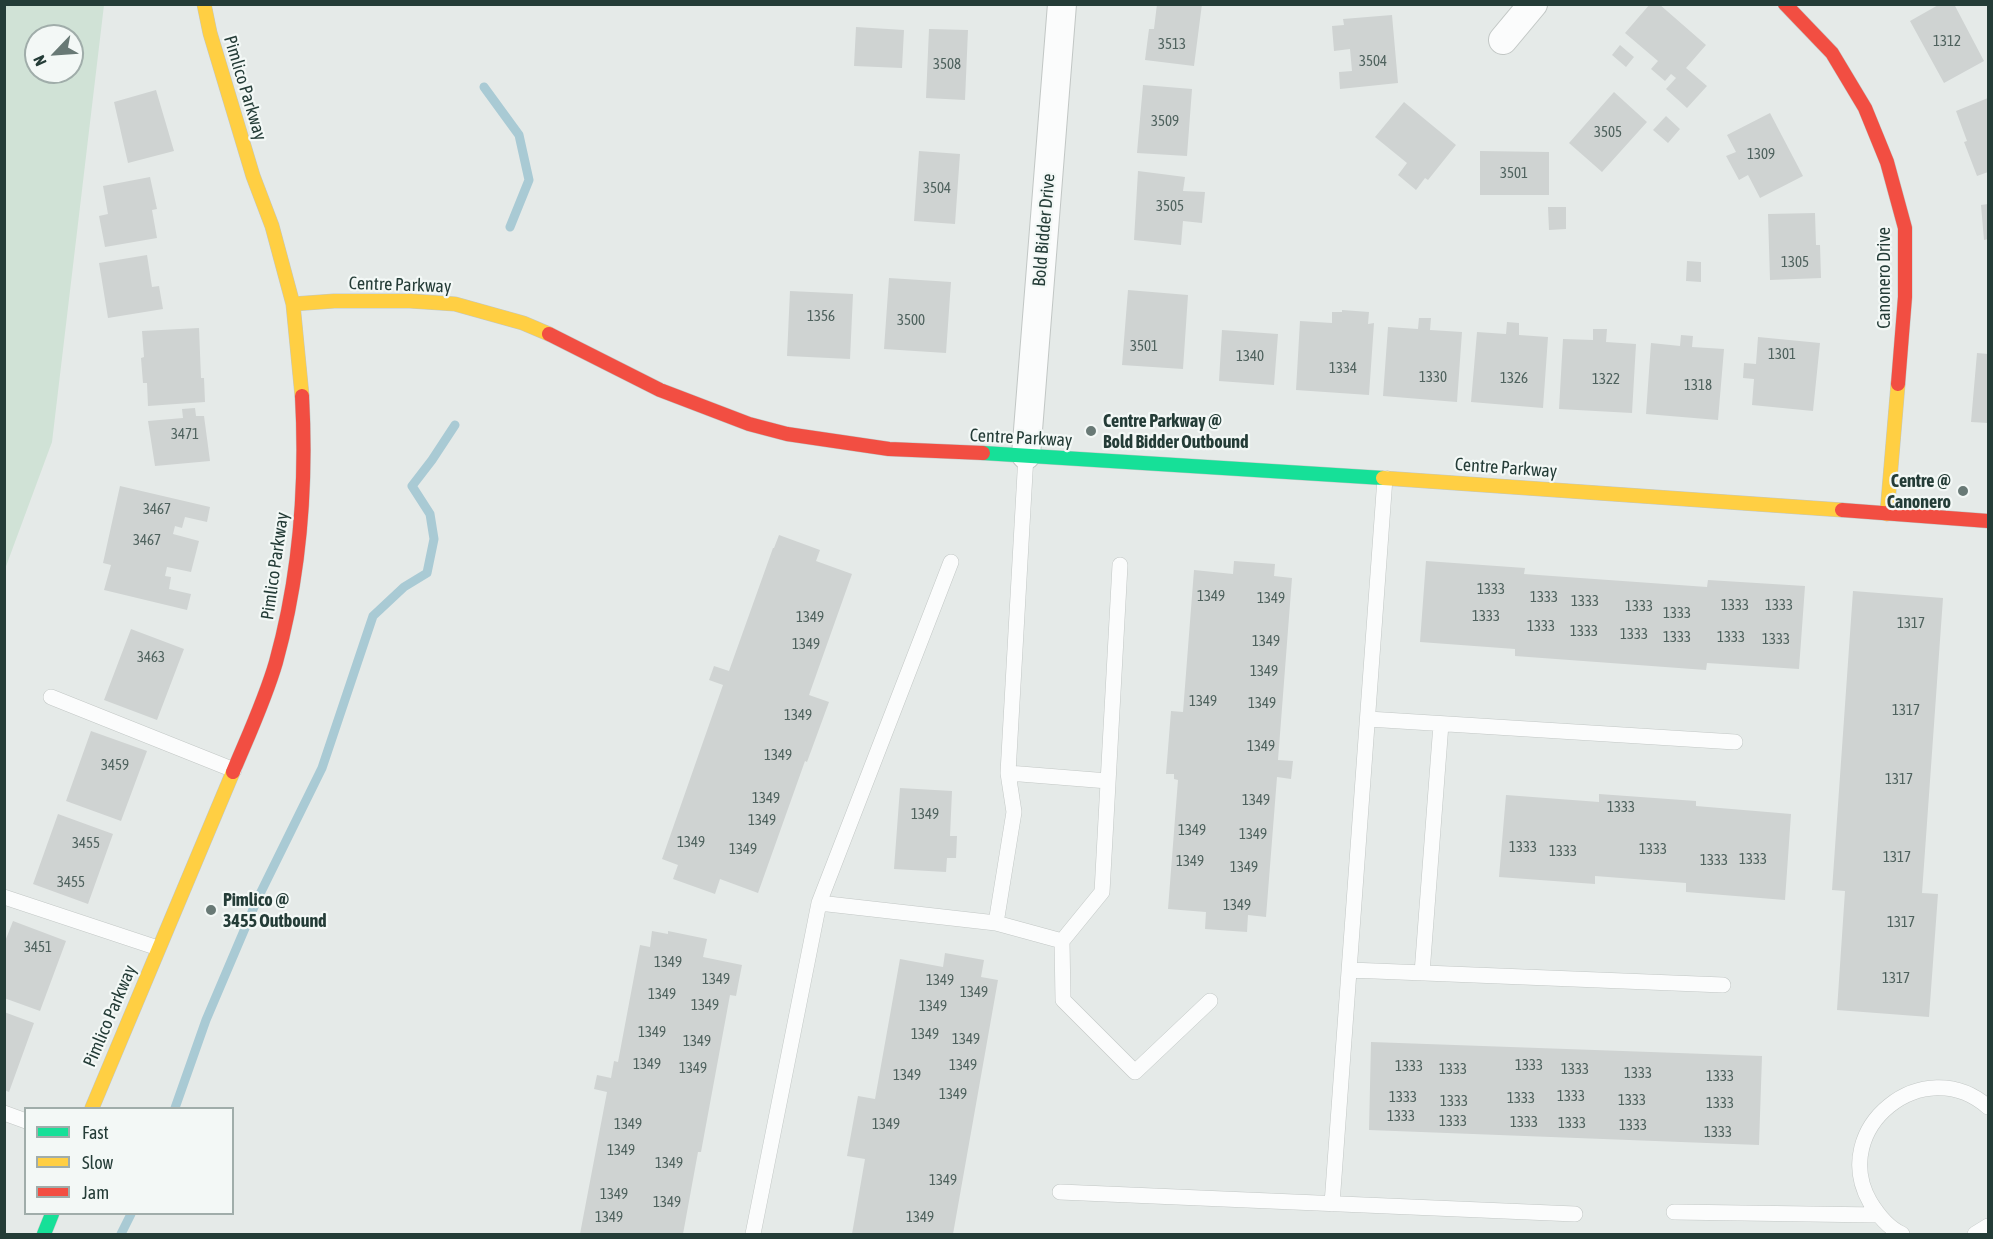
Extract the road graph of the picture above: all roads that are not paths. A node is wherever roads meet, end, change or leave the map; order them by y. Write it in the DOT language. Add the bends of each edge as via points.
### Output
graph roads {
  1 [pos="204,4"];
  2 [pos="1062,4"];
  3 [pos="1533,4"];
  4 [pos="1785,4"];
  5 [pos="1503,40"];
  6 [pos="293,304"];
  7 [pos="1026,455"];
  8 [pos="1385,478"];
  9 [pos="1887,514"];
  10 [pos="1989,521"];
  11 [pos="951,562"];
  12 [pos="1120,565"];
  13 [pos="51,698"];
  14 [pos="1368,719"];
  15 [pos="1441,724"];
  16 [pos="1735,742"];
  17 [pos="234,770"];
  18 [pos="1008,772"];
  19 [pos="1108,781"];
  20 [pos="4,897"];
  21 [pos="819,903"];
  22 [pos="996,923"];
  23 [pos="1062,941"];
  24 [pos="158,948"];
  25 [pos="1350,970"];
  26 [pos="1422,973"];
  27 [pos="1723,985"];
  28 [pos="1210,1001"];
  29 [pos="92,1107"];
  30 [pos="1989,1107"];
  31 [pos="4,1113"];
  32 [pos="24,1120"];
  33 [pos="1060,1192"];
  34 [pos="1332,1204"];
  35 [pos="1674,1212"];
  36 [pos="1575,1214"];
  37 [pos="52,1215"];
  38 [pos="1877,1215"];
  39 [pos="1989,1226"];
  40 [pos="44,1234"];
  41 [pos="753,1234"];
  42 [pos="1902,1234"];
  43 [pos="1975,1234"];
  1 -- 6 [label="street, Pimlico Parkway"];
  2 -- 7 [label="street, Bold Bidder Drive"];
  3 -- 5 [label="street"];
  4 -- 9 [label="street, Canonero Drive" via="1832,53 1865,108 1887,162 1905,228 1905,297"];
  6 -- 7 [label="street, Centre Parkway" via="455,304 523,323 660,390 749,424 787,434 889,449"];
  6 -- 17 [label="street, Pimlico Parkway" via="304,426 304,484 296,572 275,664"];
  7 -- 8 [label="street, Centre Parkway"];
  7 -- 18 [label="lane"];
  8 -- 9 [label="street, Centre Parkway"];
  8 -- 14 [label="lane"];
  9 -- 10 [label="street, Centre Parkway"];
  11 -- 21 [label="lane"];
  12 -- 19 [label="lane"];
  13 -- 17 [label="lane"];
  14 -- 15 [label="lane"];
  14 -- 25 [label="lane"];
  15 -- 16 [label="lane"];
  15 -- 26 [label="lane"];
  17 -- 24 [label="street, Pimlico Parkway"];
  18 -- 19 [label="lane"];
  18 -- 22 [label="lane" via="1014,812"];
  19 -- 23 [label="lane" via="1102,892"];
  20 -- 24 [label="lane"];
  21 -- 22 [label="lane"];
  21 -- 41 [label="lane"];
  22 -- 23 [label="lane"];
  23 -- 28 [label="lane" via="1063,1000 1135,1072"];
  24 -- 29 [label="street, Pimlico Parkway"];
  25 -- 26 [label="lane"];
  25 -- 34 [label="lane"];
  26 -- 27 [label="lane"];
  30 -- 38 [label="lane" via="1953,1088 1925,1088 1900,1097 1879,1114 1865,1137 1860,1164 1864,1191"];
  31 -- 32 [label="lane"];
  33 -- 34 [label="lane"];
  34 -- 36 [label="lane"];
  35 -- 38 [label="lane"];
  37 -- 40 [label="street"];
  38 -- 42 [label="lane"];
  39 -- 43 [label="lane"];
}
